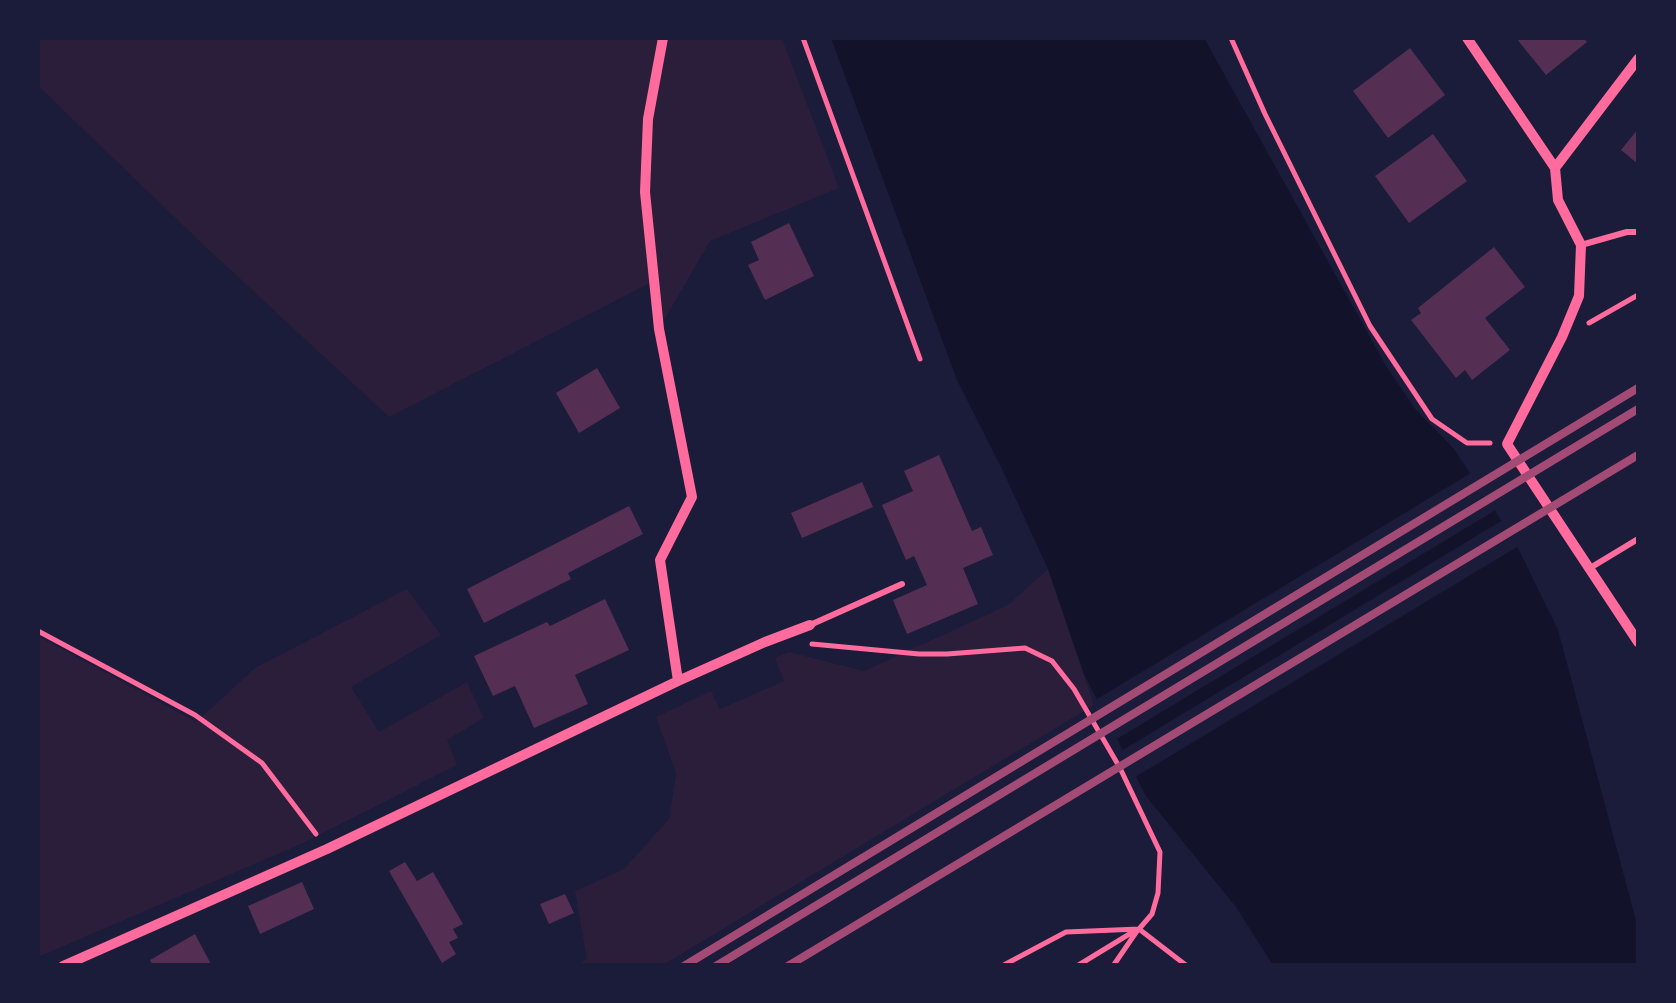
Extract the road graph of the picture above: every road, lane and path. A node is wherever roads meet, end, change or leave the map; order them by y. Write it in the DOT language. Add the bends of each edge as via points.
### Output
graph roads {
  1 [pos="663,38"];
  2 [pos="803,38"];
  3 [pos="1231,38"];
  4 [pos="1467,38"];
  5 [pos="1638,58"];
  6 [pos="1555,168"];
  7 [pos="1638,232"];
  8 [pos="1581,245"];
  9 [pos="1638,295"];
  10 [pos="1562,337"];
  11 [pos="920,359"];
  12 [pos="1508,444"];
  13 [pos="1638,538"];
  14 [pos="1590,568"];
  15 [pos="902,584"];
  16 [pos="810,625"];
  17 [pos="38,631"];
  18 [pos="1638,642"];
  19 [pos="802,643"];
  20 [pos="678,682"];
  21 [pos="327,849"];
  22 [pos="1139,928"];
  23 [pos="63,966"];
  24 [pos="1002,966"];
  25 [pos="1077,966"];
  26 [pos="1112,966"];
  27 [pos="1187,966"];
  1 -- 20 [label="street" via="648,120 645,192 659,329 692,496 660,560"];
  2 -- 11 [label="path"];
  3 -- 12 [label="path" via="1370,326 1432,420 1467,442"];
  4 -- 6 [label="street"];
  5 -- 6 [label="street"];
  6 -- 8 [label="street" via="1558,200"];
  7 -- 8 [label="lane"];
  8 -- 10 [label="street" via="1579,296"];
  9 -- 10 [label="path"];
  10 -- 12 [label="street"];
  12 -- 14 [label="street"];
  13 -- 14 [label="lane"];
  14 -- 18 [label="street"];
  15 -- 16 [label="lane"];
  16 -- 20 [label="street"];
  17 -- 21 [label="path" via="194,715 262,763"];
  19 -- 22 [label="path" via="920,654 1025,648 1052,661 1120,768 1160,852 1152,914"];
  20 -- 21 [label="street"];
  21 -- 23 [label="street"];
  22 -- 24 [label="path" via="1066,932"];
  22 -- 25 [label="path"];
  22 -- 26 [label="path"];
  22 -- 27 [label="path"];
}
